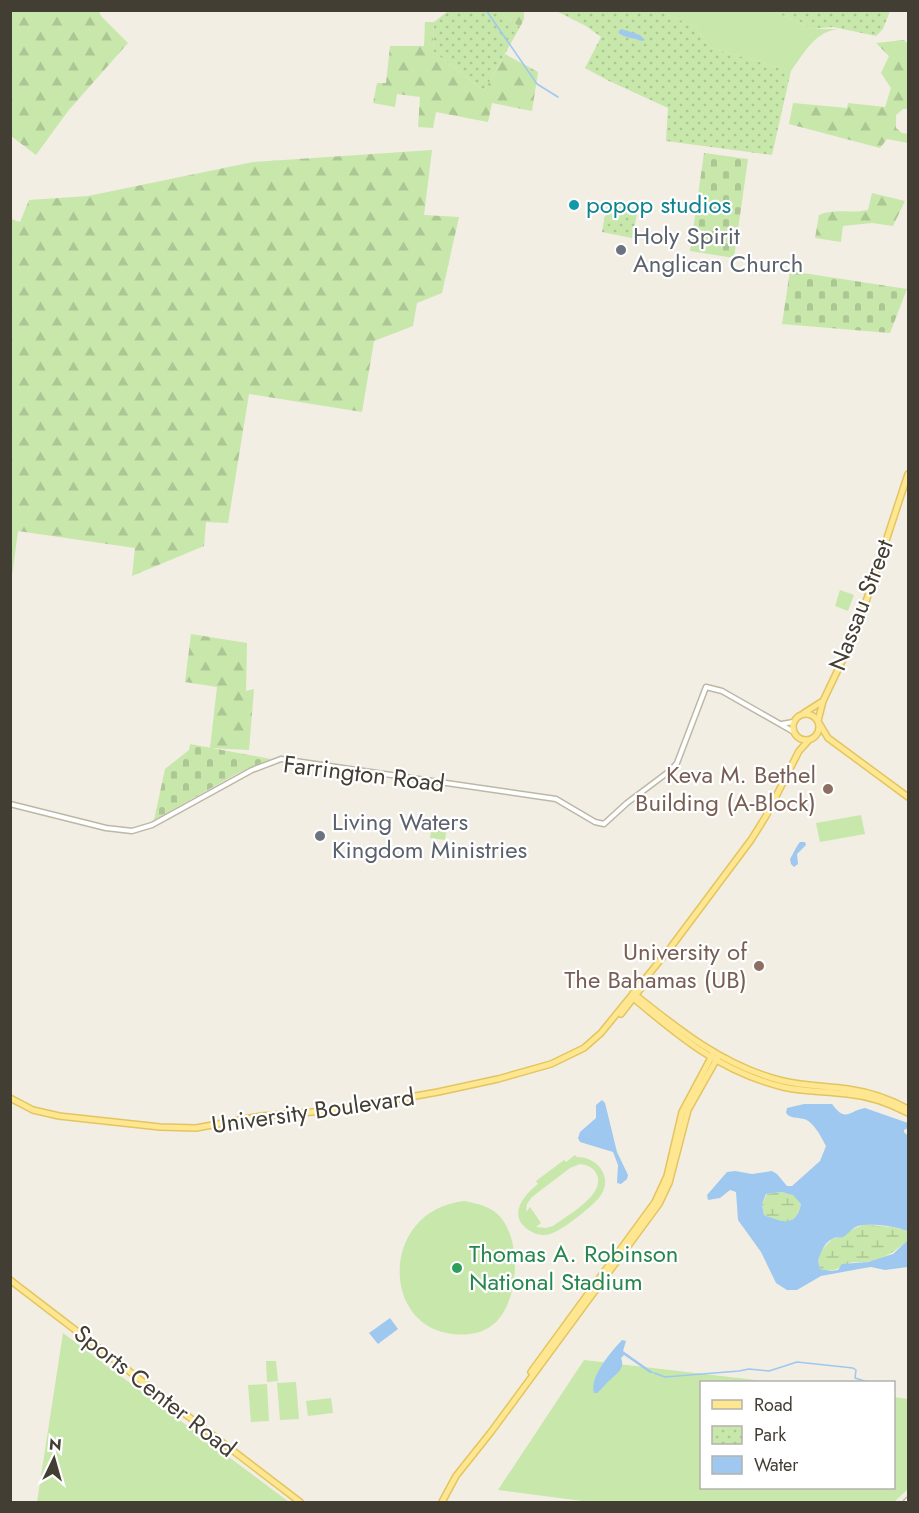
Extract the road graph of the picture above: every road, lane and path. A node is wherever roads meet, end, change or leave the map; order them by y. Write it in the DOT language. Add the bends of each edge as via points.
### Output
graph roads {
  1 [pos="909,474"];
  2 [pos="823,701"];
  3 [pos="801,715"];
  4 [pos="794,722"];
  5 [pos="818,722"];
  6 [pos="782,724"];
  7 [pos="794,732"];
  8 [pos="816,735"];
  9 [pos="799,738"];
  10 [pos="828,738"];
  11 [pos="809,740"];
  12 [pos="799,751"];
  13 [pos="909,797"];
  14 [pos="10,804"];
  15 [pos="633,995"];
  16 [pos="715,1056"];
  17 [pos="10,1098"];
  18 [pos="909,1111"];
  19 [pos="10,1280"];
  20 [pos="300,1503"];
  21 [pos="442,1503"];
  1 -- 2 [label="main road, Nassau Street" via="856,632"];
  2 -- 3 [label="main road"];
  2 -- 5 [label="main road, Nassau Street"];
  3 -- 4 [label="main road"];
  3 -- 5 [label="main road" via="810,714"];
  4 -- 6 [label="street"];
  4 -- 7 [label="main road"];
  5 -- 8 [label="main road"];
  5 -- 10 [label="main road"];
  6 -- 7 [label="street"];
  6 -- 14 [label="street, Farrington Road" via="722,691 706,687 672,770 604,824 556,799 281,759 245,773 152,825 132,831"];
  7 -- 9 [label="main road"];
  8 -- 10 [label="main road"];
  8 -- 11 [label="main road"];
  9 -- 11 [label="main road"];
  9 -- 12 [label="main road, University Boulevard"];
  10 -- 13 [label="main road"];
  11 -- 12 [label="main road, University Boulevard"];
  12 -- 15 [label="main road, University Boulevard" via="751,840"];
  15 -- 16 [label="main road" via="685,1041"];
  15 -- 17 [label="main road, University Boulevard" via="611,1025 584,1047 551,1064 438,1092 338,1110 261,1116 196,1128 160,1127 59,1116 33,1110"];
  16 -- 18 [label="main road" via="774,1079 859,1090"];
  16 -- 21 [label="main road" via="686,1103 667,1176 655,1202 453,1481"];
  19 -- 20 [label="main road, Sports Center Road"];
}
